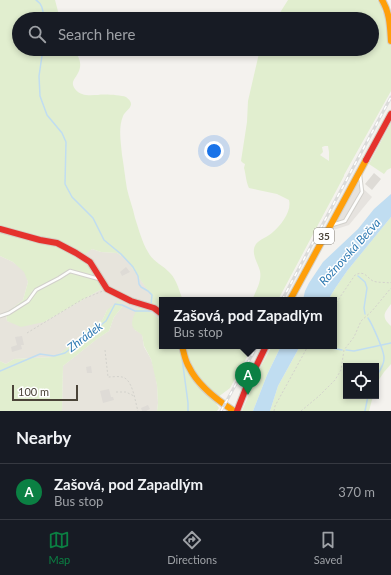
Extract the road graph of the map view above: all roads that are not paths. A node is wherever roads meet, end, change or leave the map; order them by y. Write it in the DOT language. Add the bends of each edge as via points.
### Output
graph roads {
  1 [pos="382,0"];
  2 [pos="391,41"];
  3 [pos="391,114"];
  4 [pos="359,172"];
  5 [pos="330,225"];
  6 [pos="0,229"];
  7 [pos="102,280"];
  8 [pos="292,297"];
  9 [pos="159,312"];
  10 [pos="0,316"];
  11 [pos="183,349"];
  12 [pos="264,349"];
  13 [pos="236,411"];
  1 -- 2 [label="street" via="389,19"];
  3 -- 4 [label="street, 35"];
  4 -- 5 [label="street, 35"];
  4 -- 5 [label="lane" via="362,192 345,221"];
  5 -- 8 [label="street, 35"];
  6 -- 7 [label="street" via="65,247 90,262"];
  7 -- 9 [label="street" via="107,289 115,294"];
  7 -- 10 [label="lane" via="70,271 36,290 28,301"];
  11 -- 13 [label="street" via="190,371 204,388"];
  12 -- 13 [label="street"];
}
